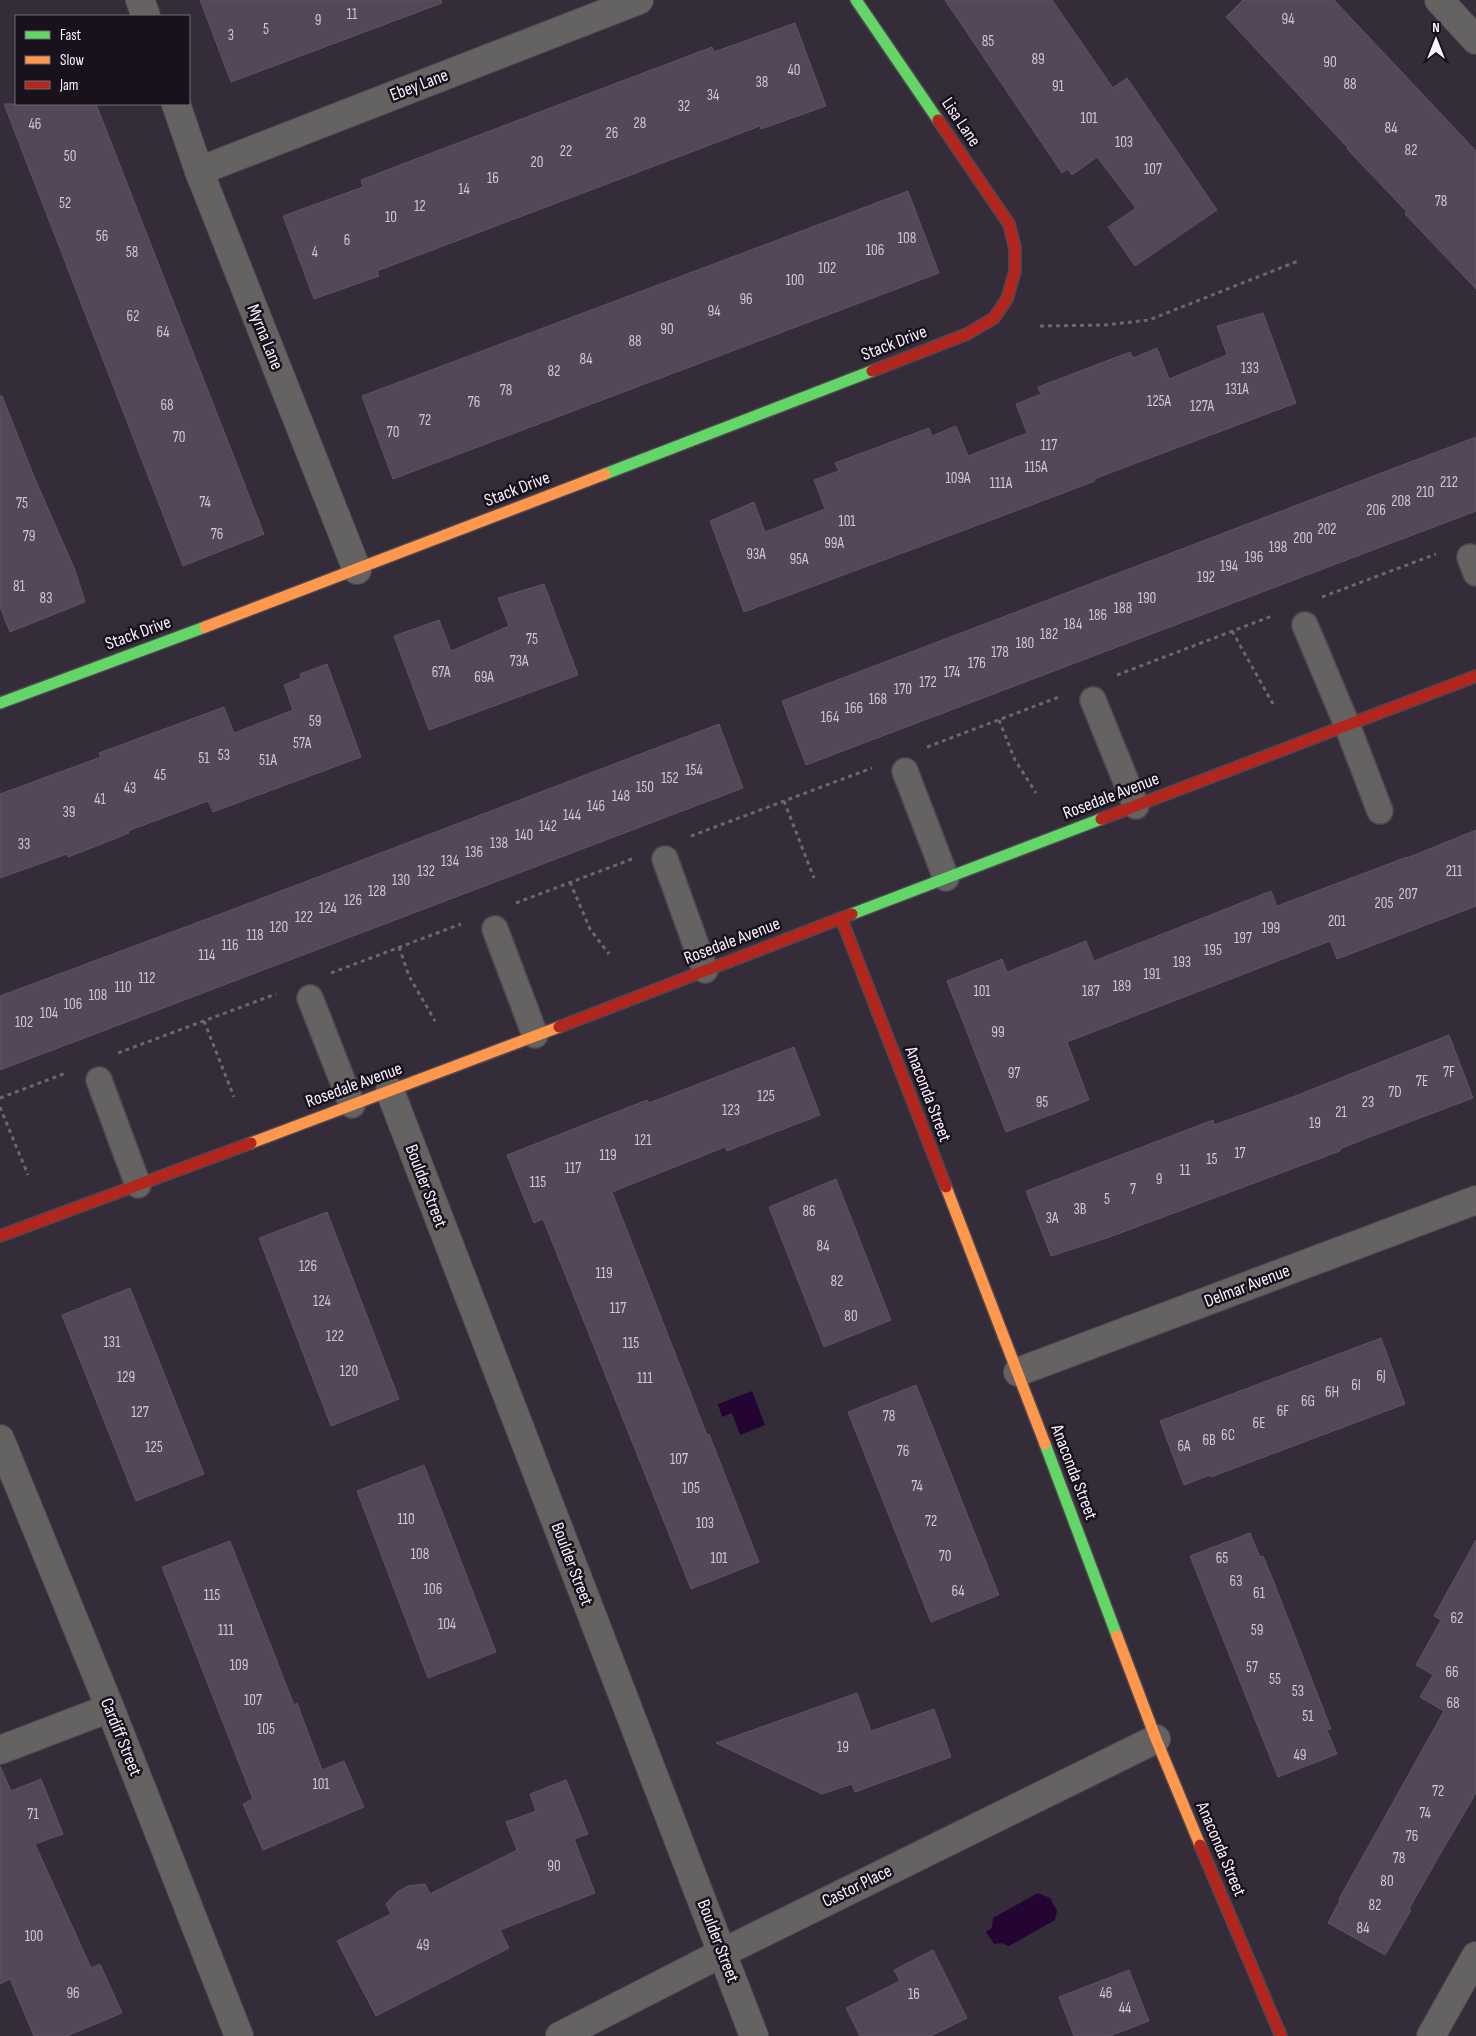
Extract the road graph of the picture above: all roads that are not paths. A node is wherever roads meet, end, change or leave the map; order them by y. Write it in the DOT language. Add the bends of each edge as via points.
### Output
graph roads {
  1 [pos="140,0"];
  2 [pos="640,0"];
  3 [pos="856,0"];
  4 [pos="1439,0"];
  5 [pos="146,15"];
  6 [pos="1476,40"];
  7 [pos="176,105"];
  8 [pos="199,171"];
  9 [pos="1015,271"];
  10 [pos="357,570"];
  11 [pos="1305,625"];
  12 [pos="1476,676"];
  13 [pos="1093,700"];
  14 [pos="0,703"];
  15 [pos="1347,725"];
  16 [pos="906,771"];
  17 [pos="1136,806"];
  18 [pos="1380,811"];
  19 [pos="665,859"];
  20 [pos="946,878"];
  21 [pos="841,918"];
  22 [pos="495,929"];
  23 [pos="705,970"];
  24 [pos="310,998"];
  25 [pos="535,1035"];
  26 [pos="99,1080"];
  27 [pos="390,1091"];
  28 [pos="352,1105"];
  29 [pos="138,1185"];
  30 [pos="1476,1200"];
  31 [pos="0,1236"];
  32 [pos="1018,1372"];
  33 [pos="1,1445"];
  34 [pos="110,1708"];
  35 [pos="1156,1739"];
  36 [pos="0,1750"];
  37 [pos="722,1954"];
  38 [pos="1476,1956"];
  39 [pos="239,2036"];
  40 [pos="560,2036"];
  41 [pos="754,2036"];
  42 [pos="1282,2036"];
  43 [pos="1431,2036"];
  1 -- 5 [label="street"];
  2 -- 8 [label="street, Ebey Lane"];
  3 -- 9 [label="street, Lisa Lane" via="1009,224 1015,248"];
  4 -- 6 [label="street"];
  7 -- 8 [label="street, Myrna Lane"];
  8 -- 10 [label="street, Myrna Lane"];
  9 -- 10 [label="street, Stack Drive" via="1007,299 994,318 967,334"];
  10 -- 14 [label="street, Stack Drive"];
  11 -- 15 [label="lane"];
  12 -- 15 [label="street, Rosedale Avenue"];
  13 -- 17 [label="lane"];
  15 -- 17 [label="street, Rosedale Avenue"];
  15 -- 18 [label="lane"];
  16 -- 20 [label="lane"];
  17 -- 20 [label="street, Rosedale Avenue"];
  19 -- 23 [label="lane"];
  20 -- 21 [label="street, Rosedale Avenue"];
  21 -- 23 [label="street, Rosedale Avenue"];
  21 -- 32 [label="street, Anaconda Street"];
  22 -- 25 [label="lane"];
  23 -- 25 [label="street, Rosedale Avenue"];
  24 -- 28 [label="lane"];
  25 -- 27 [label="street, Rosedale Avenue"];
  26 -- 29 [label="lane"];
  27 -- 28 [label="street, Rosedale Avenue"];
  27 -- 37 [label="street, Boulder Street"];
  28 -- 29 [label="street, Rosedale Avenue"];
  29 -- 31 [label="street, Rosedale Avenue"];
  30 -- 32 [label="street, Delmar Avenue"];
  32 -- 35 [label="street, Anaconda Street"];
  33 -- 34 [label="street, Cardiff Street"];
  34 -- 36 [label="street"];
  34 -- 39 [label="street, Cardiff Street"];
  35 -- 37 [label="street, Castor Place"];
  35 -- 42 [label="street, Anaconda Street"];
  37 -- 40 [label="street, Castor Place"];
  37 -- 41 [label="street, Boulder Street"];
  38 -- 43 [label="street"];
}
